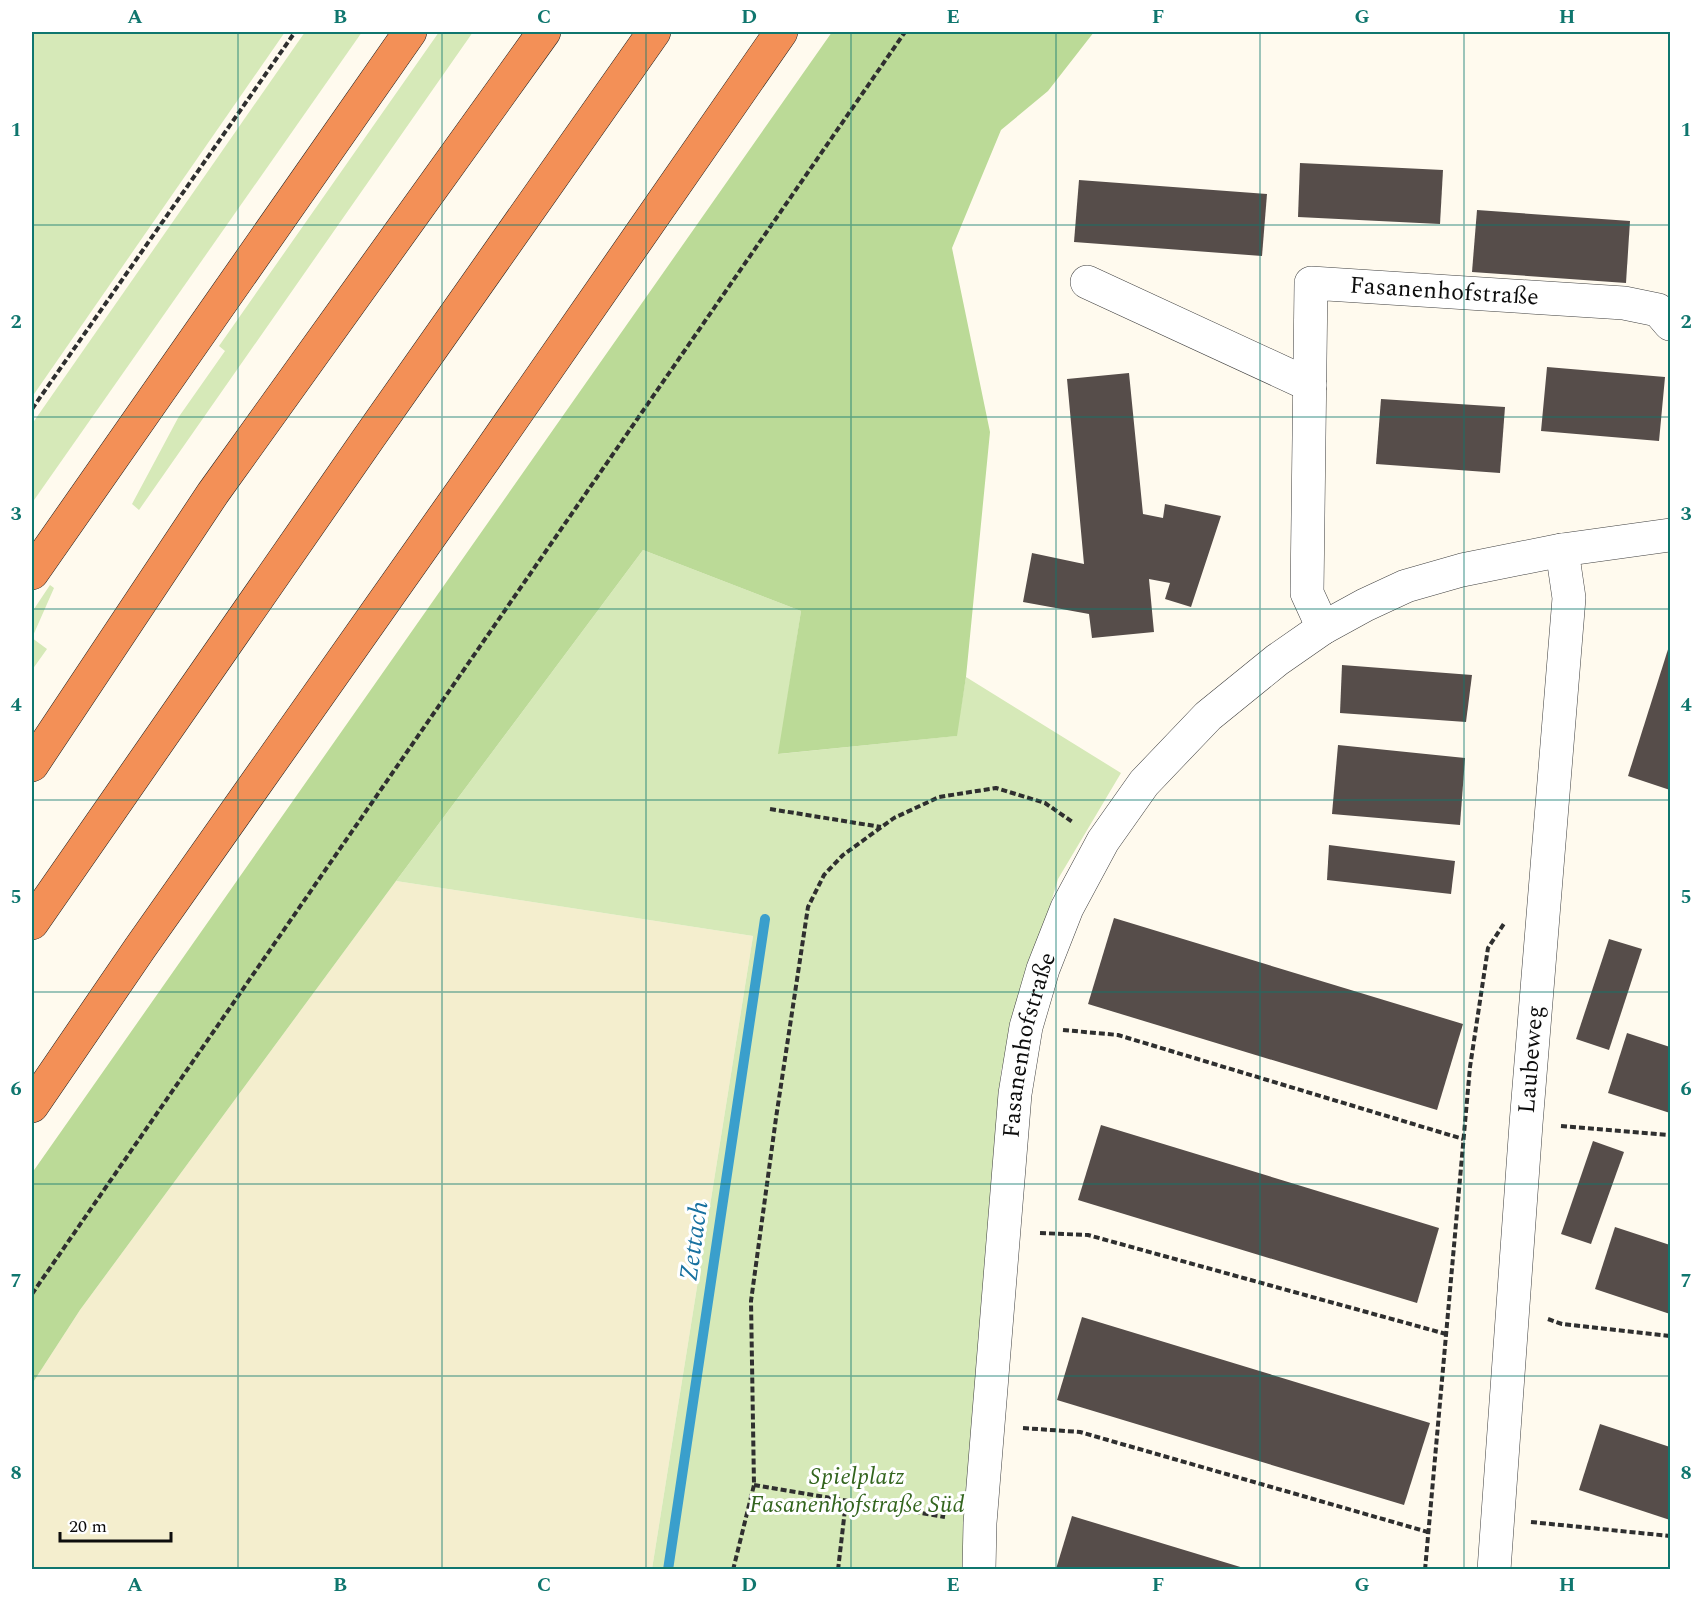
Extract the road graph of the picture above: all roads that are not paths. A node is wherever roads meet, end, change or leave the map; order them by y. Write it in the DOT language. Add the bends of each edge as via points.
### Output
graph roads {
  1 [pos="410,32"];
  2 [pos="544,32"];
  3 [pos="654,32"];
  4 [pos="782,32"];
  5 [pos="1087,282"];
  6 [pos="1671,324"];
  7 [pos="1310,385"];
  8 [pos="1671,535"];
  9 [pos="1562,550"];
  10 [pos="32,573"];
  11 [pos="1323,628"];
  12 [pos="32,765"];
  13 [pos="32,923"];
  14 [pos="32,1106"];
  15 [pos="979,1569"];
  16 [pos="1494,1569"];
  1 -- 10 [label="highway"];
  2 -- 12 [label="highway" via="213,493"];
  3 -- 13 [label="highway"];
  4 -- 14 [label="highway"];
  5 -- 7 [label="street"];
  6 -- 7 [label="street, Fasanenhofstraße" via="1658,310 1624,303 1311,283"];
  7 -- 11 [label="street, Fasanenhofstraße" via="1307,592"];
  8 -- 9 [label="street, Fasanenhofstraße"];
  9 -- 11 [label="street, Fasanenhofstraße" via="1406,586"];
  9 -- 16 [label="street, Laubeweg" via="1569,598"];
  11 -- 15 [label="street, Fasanenhofstraße" via="1208,716 1144,783 1102,841 1067,908 1043,969 1026,1027 1015,1094"];
}
